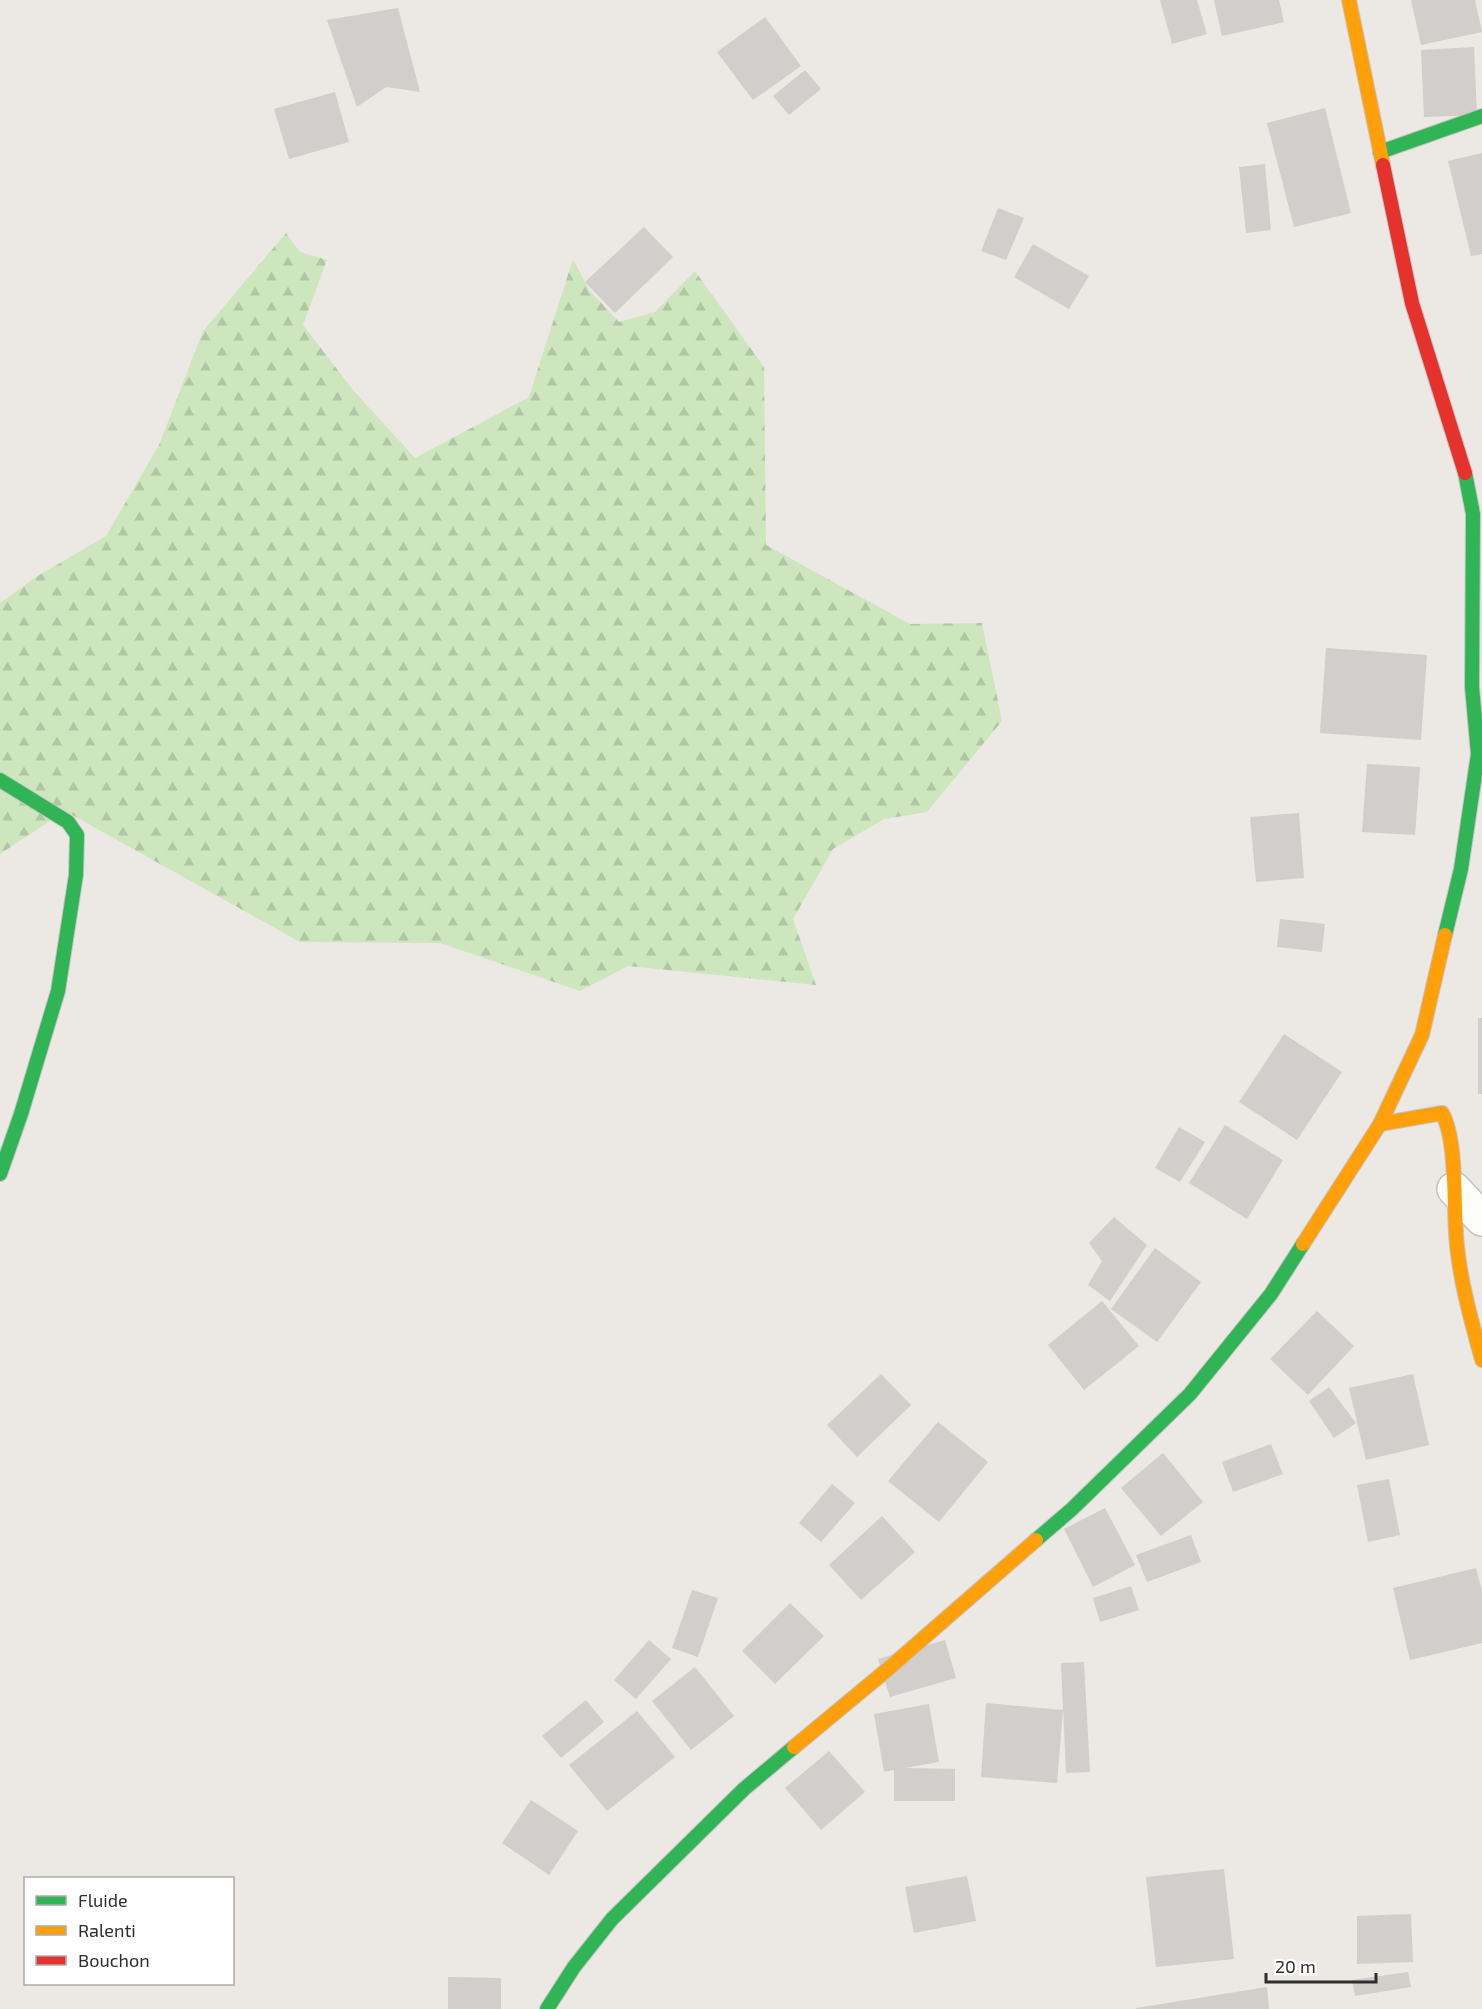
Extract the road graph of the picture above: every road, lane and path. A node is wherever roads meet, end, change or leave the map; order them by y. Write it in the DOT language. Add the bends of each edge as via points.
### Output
graph roads {
  1 [pos="1349,0"];
  2 [pos="1482,116"];
  3 [pos="1380,152"];
  4 [pos="1477,686"];
  5 [pos="0,780"];
  6 [pos="1380,1124"];
  7 [pos="0,1174"];
  8 [pos="1454,1189"];
  9 [pos="1482,1219"];
  10 [pos="1469,1241"];
  11 [pos="1482,1360"];
  12 [pos="547,2009"];
  1 -- 3 [label="street"];
  2 -- 3 [label="street"];
  3 -- 4 [label="street" via="1412,303 1467,479 1473,514"];
  4 -- 6 [label="street" via="1478,754 1461,869 1422,1035"];
  5 -- 7 [label="street" via="68,822 76,836 77,853 58,991"];
  6 -- 8 [label="street" via="1442,1113 1449,1134"];
  6 -- 12 [label="street" via="1271,1294 1190,1394 1072,1509 744,1789 612,1919"];
  8 -- 9 [label="street"];
  8 -- 10 [label="street"];
  10 -- 11 [label="street" via="1467,1303"];
}
